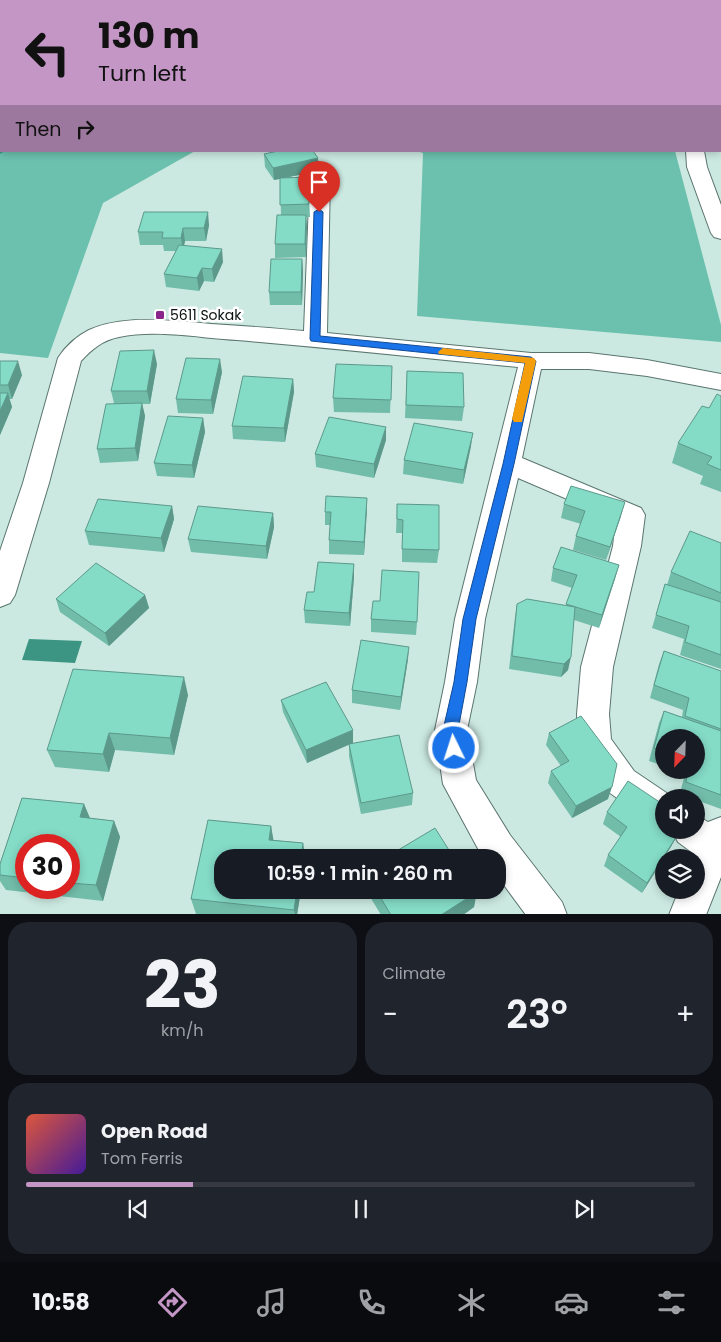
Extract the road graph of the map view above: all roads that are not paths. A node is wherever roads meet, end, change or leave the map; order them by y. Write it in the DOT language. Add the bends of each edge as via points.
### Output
graph roads {
  1 [pos="695,152"];
  2 [pos="320,176"];
  3 [pos="721,233"];
  4 [pos="315,339"];
  5 [pos="531,361"];
  6 [pos="721,382"];
  7 [pos="508,464"];
  8 [pos="0,595"];
  9 [pos="655,805"];
  10 [pos="709,837"];
  11 [pos="549,914"];
  12 [pos="687,914"];
  1 -- 3 [label="street" via="697,167"];
  2 -- 4 [label="street"];
  4 -- 5 [label="street"];
  4 -- 8 [label="street" via="157,327 121,328 98,335 83,345 70,358 36,483"];
  5 -- 6 [label="street" via="589,361"];
  5 -- 7 [label="street"];
  7 -- 9 [label="street" via="631,515 627,546 597,667 593,714 595,744 622,782"];
  7 -- 11 [label="street" via="470,619 450,730 460,784 497,847"];
  10 -- 12 [label="street"];
}
